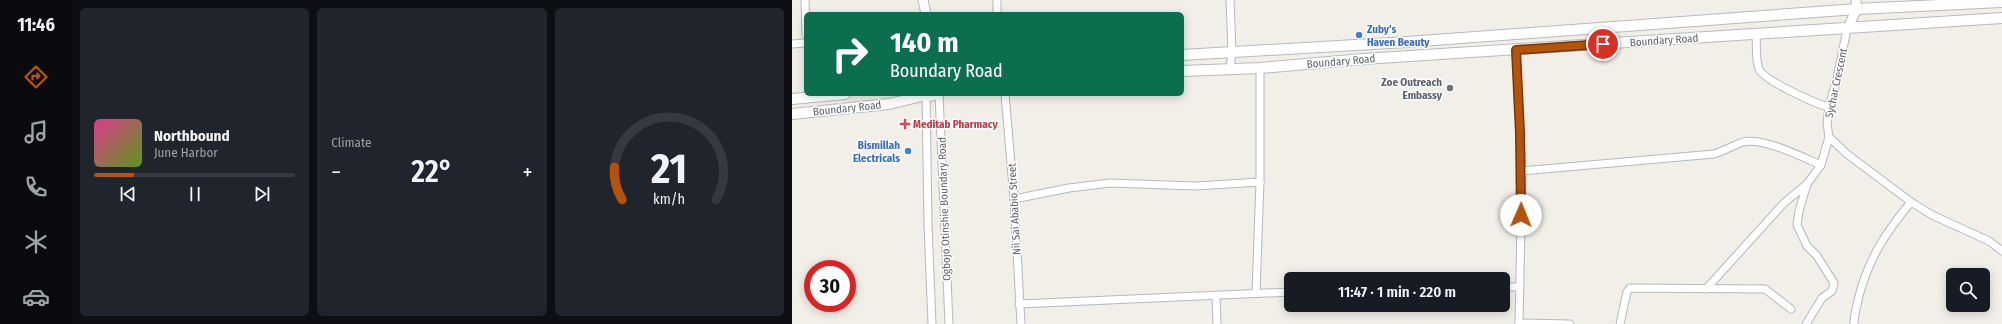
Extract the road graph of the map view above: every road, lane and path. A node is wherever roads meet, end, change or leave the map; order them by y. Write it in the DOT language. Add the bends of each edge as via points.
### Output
graph roads {
  1 [pos="805,0"];
  2 [pos="923,0"];
  3 [pos="997,0"];
  4 [pos="1230,0"];
  5 [pos="2002,2"];
  6 [pos="1857,5"];
  7 [pos="805,12"];
  8 [pos="920,12"];
  9 [pos="926,12"];
  10 [pos="997,12"];
  11 [pos="2002,18"];
  12 [pos="1847,29"];
  13 [pos="1756,34"];
  14 [pos="804,43"];
  15 [pos="792,44"];
  16 [pos="1516,50"];
  17 [pos="1232,52"];
  18 [pos="1184,55"];
  19 [pos="1260,68"];
  20 [pos="1230,69"];
  21 [pos="1184,71"];
  22 [pos="809,96"];
  23 [pos="920,96"];
  24 [pos="924,96"];
  25 [pos="938,96"];
  26 [pos="1005,96"];
  27 [pos="792,99"];
  28 [pos="1829,107"];
  29 [pos="792,114"];
  30 [pos="1829,137"];
  31 [pos="1821,165"];
  32 [pos="1522,171"];
  33 [pos="1260,182"];
  34 [pos="1807,184"];
  35 [pos="1014,198"];
  36 [pos="1911,202"];
  37 [pos="2002,251"];
  38 [pos="1510,287"];
  39 [pos="1520,287"];
  40 [pos="1706,289"];
  41 [pos="1284,292"];
  42 [pos="1256,293"];
  43 [pos="1216,296"];
  44 [pos="1019,304"];
  45 [pos="1790,309"];
  46 [pos="932,324"];
  47 [pos="949,324"];
  48 [pos="1020,324"];
  49 [pos="1217,324"];
  50 [pos="1519,324"];
  51 [pos="1570,324"];
  52 [pos="1620,324"];
  53 [pos="1806,324"];
  54 [pos="1854,324"];
  1 -- 7 [label="street"];
  2 -- 8 [label="street"];
  2 -- 9 [label="street"];
  3 -- 10 [label="street"];
  4 -- 17 [label="street"];
  5 -- 6 [label="main road, Boundary Road"];
  6 -- 12 [label="street"];
  6 -- 17 [label="main road, Boundary Road" via="1407,42"];
  11 -- 12 [label="main road, Boundary Road"];
  12 -- 13 [label="main road, Boundary Road"];
  12 -- 28 [label="street, Sychar Crescent"];
  13 -- 16 [label="main road, Boundary Road"];
  13 -- 28 [label="street" via="1758,67 1764,75 1812,102"];
  14 -- 15 [label="street"];
  16 -- 19 [label="main road, Boundary Road"];
  16 -- 32 [label="street"];
  17 -- 18 [label="main road, Boundary Road"];
  17 -- 20 [label="street"];
  19 -- 20 [label="main road, Boundary Road"];
  19 -- 33 [label="street"];
  20 -- 21 [label="main road, Boundary Road"];
  22 -- 27 [label="main road, Boundary Road"];
  23 -- 29 [label="main road, Boundary Road" via="889,104"];
  24 -- 46 [label="street, Ogbojo Otinshie Boundary Road"];
  25 -- 47 [label="street, Ogbojo Otinshie Boundary Road"];
  26 -- 35 [label="street, Nii Sai Ababio Street"];
  28 -- 30 [label="street, Sychar Crescent"];
  30 -- 31 [label="street, Sychar Crescent"];
  30 -- 36 [label="street" via="1847,154"];
  31 -- 32 [label="street" via="1794,153 1754,141 1743,142 1714,154"];
  31 -- 34 [label="street"];
  32 -- 39 [label="street"];
  33 -- 35 [label="street" via="1196,186 1110,183"];
  33 -- 42 [label="street"];
  34 -- 40 [label="street" via="1784,203"];
  34 -- 53 [label="street" via="1799,211 1798,225 1807,246 1817,256 1834,283 1832,291 1822,298"];
  35 -- 44 [label="street, Nii Sai Ababio Street"];
  36 -- 37 [label="street" via="1932,215 1989,241"];
  36 -- 54 [label="street" via="1889,227 1874,252 1862,286"];
  38 -- 39 [label="street"];
  39 -- 50 [label="street"];
  40 -- 45 [label="street" via="1765,289"];
  40 -- 52 [label="street" via="1630,288"];
  41 -- 42 [label="street"];
  42 -- 43 [label="street"];
  43 -- 44 [label="street"];
  43 -- 49 [label="street"];
  44 -- 48 [label="street, Nii Sai Ababio Street"];
  50 -- 51 [label="street"];
}
